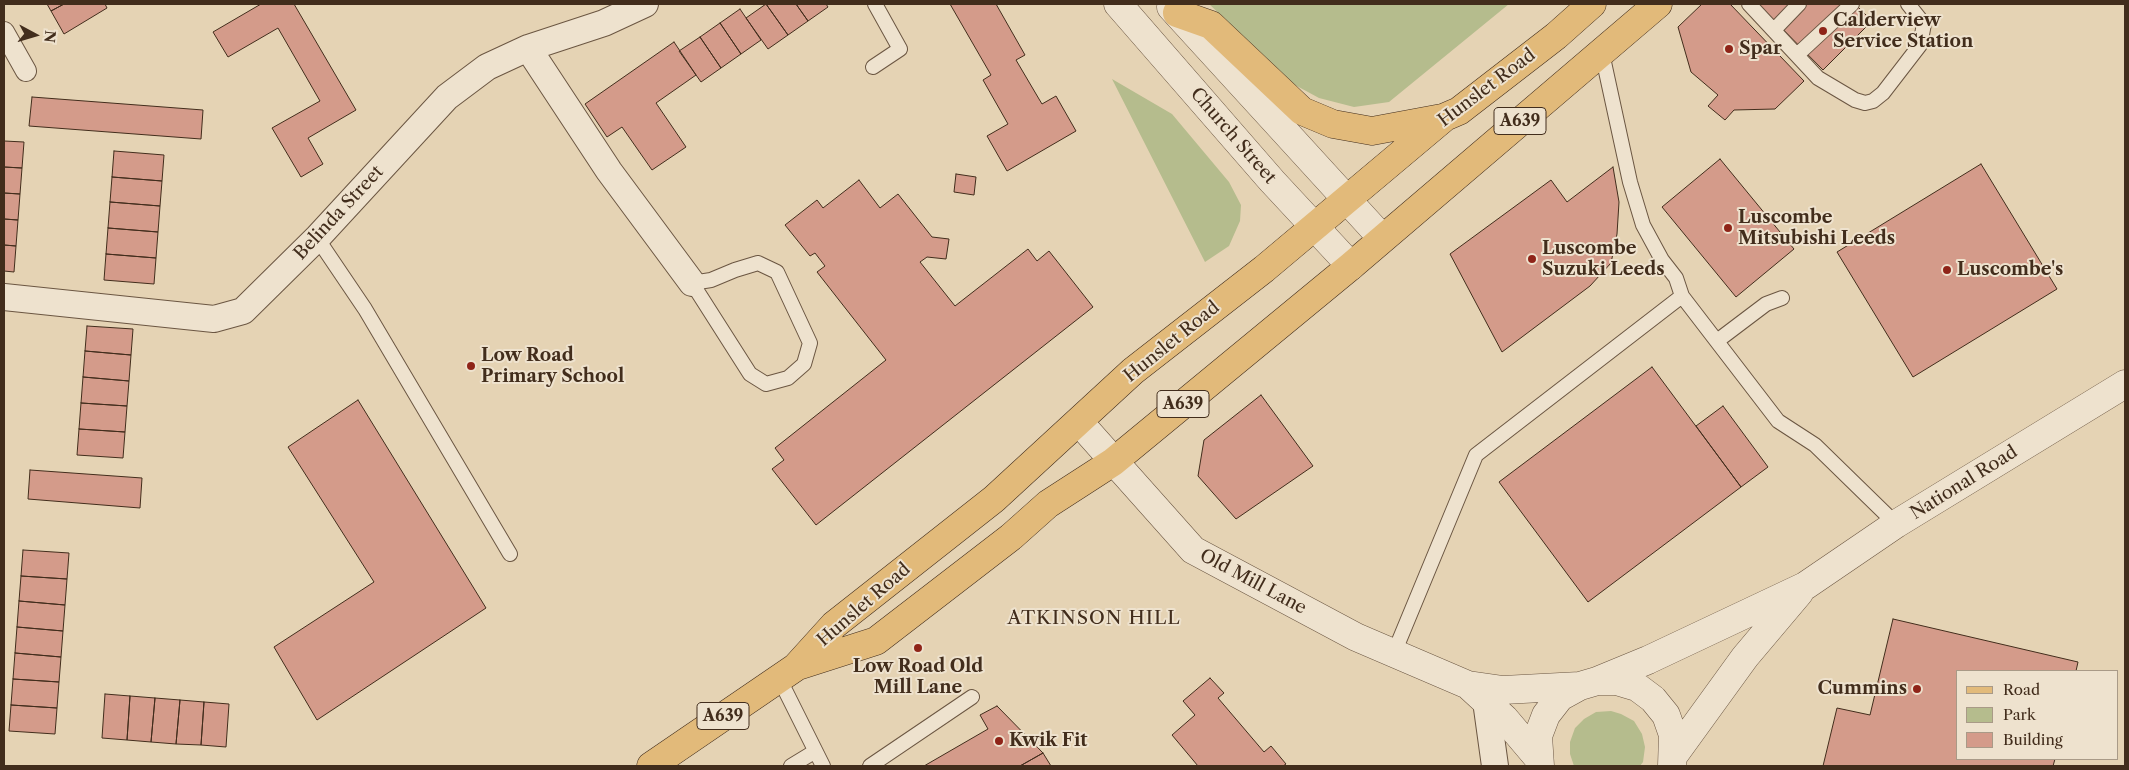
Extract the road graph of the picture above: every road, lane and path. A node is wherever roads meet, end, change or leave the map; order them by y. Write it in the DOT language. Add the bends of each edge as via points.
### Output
graph roads {
  1 [pos="644,4"];
  2 [pos="875,4"];
  3 [pos="1118,4"];
  4 [pos="1592,4"];
  5 [pos="1658,4"];
  6 [pos="1799,4"];
  7 [pos="1852,4"];
  8 [pos="1908,4"];
  9 [pos="1751,5"];
  10 [pos="1173,8"];
  11 [pos="1774,30"];
  12 [pos="4,32"];
  13 [pos="528,48"];
  14 [pos="1602,53"];
  15 [pos="1797,55"];
  16 [pos="873,67"];
  17 [pos="26,71"];
  18 [pos="1445,118"];
  19 [pos="1347,200"];
  20 [pos="1316,226"];
  21 [pos="317,238"];
  22 [pos="1382,238"];
  23 [pos="1350,266"];
  24 [pos="692,283"];
  25 [pos="1682,296"];
  26 [pos="4,297"];
  27 [pos="1782,298"];
  28 [pos="1717,341"];
  29 [pos="2125,384"];
  30 [pos="1080,422"];
  31 [pos="1113,462"];
  32 [pos="1896,524"];
  33 [pos="510,554"];
  34 [pos="1805,586"];
  35 [pos="1394,653"];
  36 [pos="788,673"];
  37 [pos="1588,683"];
  38 [pos="1477,693"];
  39 [pos="972,697"];
  40 [pos="814,752"];
  41 [pos="1673,761"];
  42 [pos="1538,762"];
  43 [pos="651,766"];
  44 [pos="791,766"];
  45 [pos="823,766"];
  46 [pos="870,766"];
  47 [pos="1495,766"];
  1 -- 13 [label="street, Belinda Street" via="604,23"];
  2 -- 16 [label="lane" via="900,49"];
  3 -- 20 [label="street, Church Street" via="1272,181"];
  4 -- 18 [label="main road, Hunslet Road / A639" via="1502,78"];
  5 -- 14 [label="main road, Hunslet Road / A639"];
  6 -- 11 [label="lane"];
  7 -- 15 [label="lane"];
  8 -- 15 [label="lane" via="1924,24 1920,45 1883,93 1872,101 1854,100 1830,87"];
  9 -- 11 [label="lane"];
  10 -- 18 [label="main road" via="1211,25 1302,110 1333,124 1372,131"];
  10 -- 19 [label="street"];
  11 -- 15 [label="lane"];
  12 -- 17 [label="street"];
  13 -- 21 [label="street, Belinda Street" via="487,67 447,97"];
  13 -- 24 [label="street" via="609,171"];
  14 -- 22 [label="main road, Hunslet Road / A639"];
  14 -- 25 [label="lane" via="1630,182 1643,225 1676,278"];
  18 -- 19 [label="main road, Hunslet Road / A639"];
  19 -- 20 [label="main road, Hunslet Road / A639"];
  19 -- 22 [label="street"];
  20 -- 23 [label="street, Church Street"];
  20 -- 30 [label="main road, Hunslet Road / A639" via="1133,371"];
  21 -- 26 [label="street, Belinda Street" via="243,312 214,319"];
  21 -- 33 [label="lane" via="366,309"];
  22 -- 23 [label="main road, Hunslet Road / A639"];
  23 -- 31 [label="main road, Hunslet Road / A639"];
  24 -- 24 [label="lane" via="711,280 758,263 777,272 810,343 804,364 788,378 766,384 750,374"];
  25 -- 28 [label="lane"];
  25 -- 35 [label="lane" via="1476,455"];
  27 -- 28 [label="lane" via="1766,304"];
  28 -- 32 [label="lane" via="1778,421 1816,445"];
  29 -- 32 [label="street, National Road"];
  30 -- 31 [label="street, Old Mill Lane"];
  30 -- 36 [label="main road, Hunslet Road / A639" via="994,499 834,625"];
  31 -- 35 [label="street, Old Mill Lane" via="1193,550 1356,637"];
  31 -- 36 [label="main road, Hunslet Road / A639" via="1048,504 1011,537 876,641"];
  32 -- 34 [label="street, National Road"];
  34 -- 37 [label="street, National Road" via="1648,660"];
  34 -- 41 [label="street, National Road" via="1745,657"];
  35 -- 38 [label="street, Old Mill Lane"];
  36 -- 40 [label="lane" via="795,705"];
  36 -- 43 [label="main road, A639"];
  37 -- 38 [label="street, Old Mill Lane"];
  37 -- 41 [label="street" via="1618,681 1654,699 1666,715 1673,734"];
  37 -- 42 [label="street" via="1560,697 1546,714 1538,736"];
  38 -- 42 [label="street, Old Mill Lane" via="1506,719"];
  38 -- 47 [label="street"];
  39 -- 46 [label="lane"];
  40 -- 44 [label="lane"];
  40 -- 45 [label="lane"];
}
